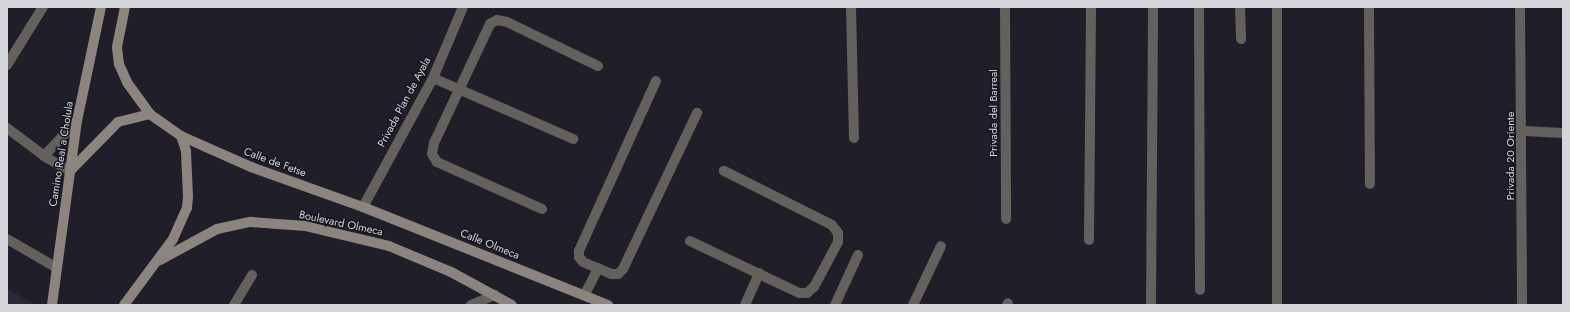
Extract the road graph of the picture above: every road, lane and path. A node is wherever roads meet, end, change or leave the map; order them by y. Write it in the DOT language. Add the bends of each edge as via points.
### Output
graph roads {
  1 [pos="43,7"];
  2 [pos="101,7"];
  3 [pos="125,7"];
  4 [pos="463,7"];
  5 [pos="851,7"];
  6 [pos="1005,7"];
  7 [pos="1091,7"];
  8 [pos="1153,7"];
  9 [pos="1199,7"];
  10 [pos="1240,7"];
  11 [pos="1277,7"];
  12 [pos="1369,7"];
  13 [pos="1520,7"];
  14 [pos="1241,39"];
  15 [pos="7,65"];
  16 [pos="598,66"];
  17 [pos="433,78"];
  18 [pos="656,81"];
  19 [pos="460,89"];
  20 [pos="697,113"];
  21 [pos="150,114"];
  22 [pos="77,121"];
  23 [pos="7,128"];
  24 [pos="1522,131"];
  25 [pos="1563,133"];
  26 [pos="181,136"];
  27 [pos="854,138"];
  28 [pos="573,139"];
  29 [pos="44,156"];
  30 [pos="70,171"];
  31 [pos="724,171"];
  32 [pos="1370,184"];
  33 [pos="363,207"];
  34 [pos="542,209"];
  35 [pos="1006,219"];
  36 [pos="7,240"];
  37 [pos="1090,240"];
  38 [pos="690,241"];
  39 [pos="941,246"];
  40 [pos="858,255"];
  41 [pos="160,260"];
  42 [pos="57,268"];
  43 [pos="598,268"];
  44 [pos="759,273"];
  45 [pos="252,275"];
  46 [pos="1200,290"];
  47 [pos="585,294"];
  48 [pos="494,295"];
  49 [pos="52,305"];
  50 [pos="124,305"];
  51 [pos="234,305"];
  52 [pos="471,305"];
  53 [pos="512,305"];
  54 [pos="608,305"];
  55 [pos="745,305"];
  56 [pos="835,305"];
  57 [pos="913,305"];
  58 [pos="1151,305"];
  59 [pos="1277,305"];
  60 [pos="1522,305"];
  1 -- 15 [label="street"];
  2 -- 22 [label="street, Camino Real a Cholula"];
  3 -- 21 [label="street, Calle de Fetse" via="118,47 119,64 127,82"];
  4 -- 17 [label="street, Privada Plan de Ayala"];
  5 -- 27 [label="street"];
  6 -- 35 [label="street, Privada del Barreal"];
  7 -- 37 [label="street"];
  8 -- 58 [label="street"];
  9 -- 46 [label="street"];
  10 -- 14 [label="street"];
  11 -- 59 [label="street"];
  12 -- 32 [label="street"];
  13 -- 24 [label="street, Privada 20 Oriente"];
  16 -- 19 [label="street" via="507,22 497,20 490,24"];
  17 -- 19 [label="street"];
  17 -- 33 [label="street, Privada Plan de Ayala"];
  18 -- 43 [label="street" via="579,251 579,257 583,262"];
  19 -- 28 [label="street"];
  19 -- 34 [label="street" via="434,144 432,154 437,162"];
  20 -- 43 [label="street" via="623,269 618,274 611,274"];
  21 -- 26 [label="street, Calle de Fetse"];
  21 -- 30 [label="street" via="118,122"];
  22 -- 29 [label="street"];
  22 -- 30 [label="street, Camino Real a Cholula"];
  23 -- 29 [label="street"];
  24 -- 25 [label="street"];
  24 -- 60 [label="street, Privada 20 Oriente"];
  26 -- 33 [label="street, Calle de Fetse" via="251,167"];
  26 -- 41 [label="street" via="186,151 187,208 179,229"];
  29 -- 30 [label="street"];
  30 -- 42 [label="street, Camino Real a Cholula"];
  31 -- 44 [label="street" via="832,225 838,233 838,242 814,287 807,293 799,293"];
  33 -- 47 [label="street, Calle Olmeca"];
  36 -- 42 [label="street"];
  38 -- 44 [label="street"];
  39 -- 57 [label="street"];
  40 -- 56 [label="street"];
  41 -- 48 [label="street, Boulevard Olmeca" via="217,229 251,222 305,226 389,246 451,272"];
  41 -- 50 [label="street"];
  42 -- 49 [label="street, Camino Real a Cholula"];
  43 -- 47 [label="street"];
  44 -- 55 [label="street"];
  45 -- 51 [label="street"];
  47 -- 54 [label="street, Calle Olmeca"];
  48 -- 52 [label="street"];
  48 -- 53 [label="street, Boulevard Olmeca"];
}
